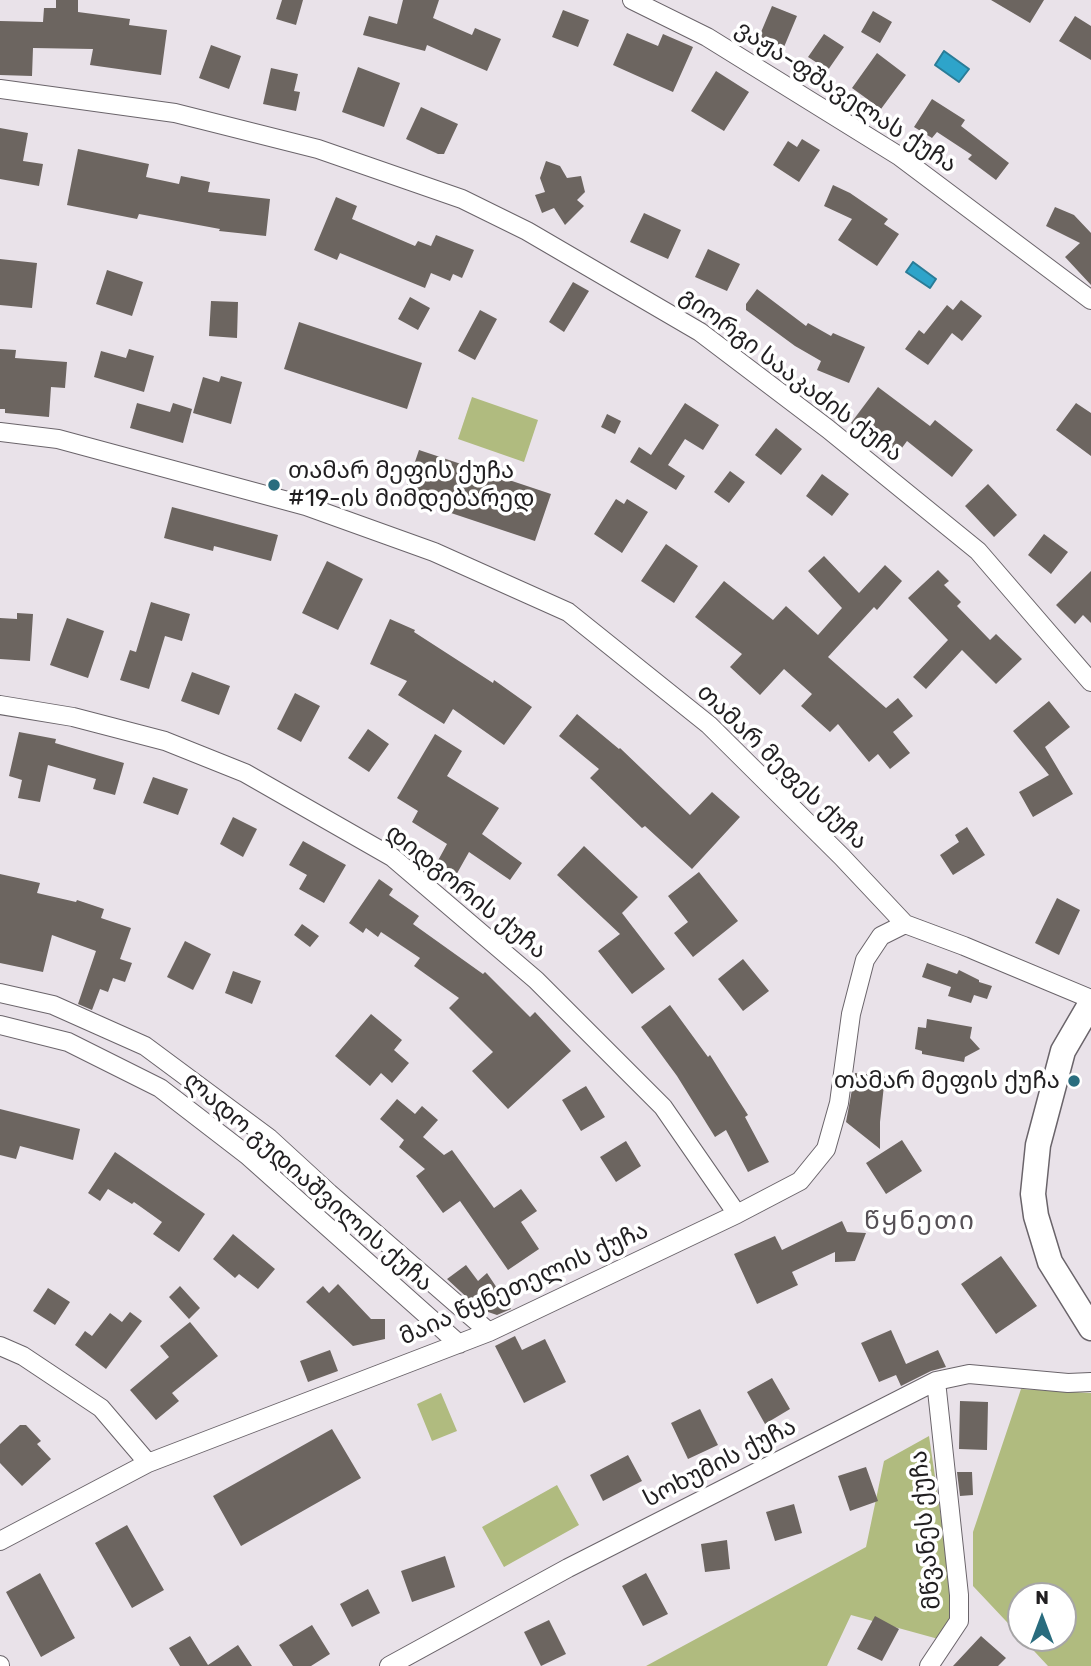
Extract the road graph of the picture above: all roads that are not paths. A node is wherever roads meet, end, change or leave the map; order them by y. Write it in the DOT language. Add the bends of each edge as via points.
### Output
graph roads {
  1 [pos="632,0"];
  2 [pos="0,89"];
  3 [pos="1091,300"];
  4 [pos="0,432"];
  5 [pos="1091,682"];
  6 [pos="0,705"];
  7 [pos="905,924"];
  8 [pos="0,993"];
  9 [pos="1091,1001"];
  10 [pos="0,1025"];
  11 [pos="328,1194"];
  12 [pos="310,1212"];
  13 [pos="737,1214"];
  14 [pos="380,1238"];
  15 [pos="363,1259"];
  16 [pos="1091,1328"];
  17 [pos="489,1332"];
  18 [pos="459,1345"];
  19 [pos="0,1346"];
  20 [pos="936,1381"];
  21 [pos="1091,1382"];
  22 [pos="148,1462"];
  23 [pos="0,1541"];
  24 [pos="389,1666"];
  25 [pos="929,1666"];
  1 -- 3 [label="street, ვაჟა-ფშაველას ქუჩა" via="707,37 900,156"];
  2 -- 5 [label="street, გიორგი სააკაძის ქუჩა" via="175,113 318,149 462,199 538,237 700,332 828,429 978,551"];
  4 -- 7 [label="street, თამარ მეფეს ქუჩა" via="58,439 306,506 434,552 568,612 709,725"];
  6 -- 13 [label="street, დიდგორის ქუჩა" via="73,716 165,741 245,773 392,858 536,980 663,1107"];
  7 -- 9 [label="street, თამარ მეფეს ქუჩა"];
  7 -- 13 [label="street, მაია წყნეთელის ქუჩა" via="881,936 865,960 826,1149 800,1181"];
  8 -- 11 [label="street, ლადო გუდიაშვილის ქუჩა" via="53,1005 145,1046 269,1138"];
  9 -- 16 [label="main road" via="1063,1051 1038,1145 1033,1194 1050,1262"];
  10 -- 12 [label="street, ლადო გუდიაშვილის ქუჩა" via="68,1042 160,1088"];
  11 -- 12 [label="street"];
  11 -- 14 [label="street, ლადო გუდიაშვილის ქუჩა"];
  12 -- 15 [label="street, ლადო გუდიაშვილის ქუჩა"];
  13 -- 17 [label="street, მაია წყნეთელის ქუჩა"];
  14 -- 15 [label="street"];
  14 -- 17 [label="street, ლადო გუდიაშვილის ქუჩა"];
  15 -- 18 [label="street, ლადო გუდიაშვილის ქუჩა"];
  17 -- 18 [label="street, მაია წყნეთელის ქუჩა"];
  18 -- 22 [label="street, მაია წყნეთელის ქუჩა"];
  19 -- 22 [label="street" via="23,1356 101,1408"];
  20 -- 21 [label="street, სოხუმის ქუჩა" via="969,1374"];
  20 -- 24 [label="street, სოხუმის ქუჩა" via="568,1568"];
  20 -- 25 [label="street, მწვანეს ქუჩა" via="959,1621"];
  22 -- 23 [label="street, მაია წყნეთელის ქუჩა"];
}
